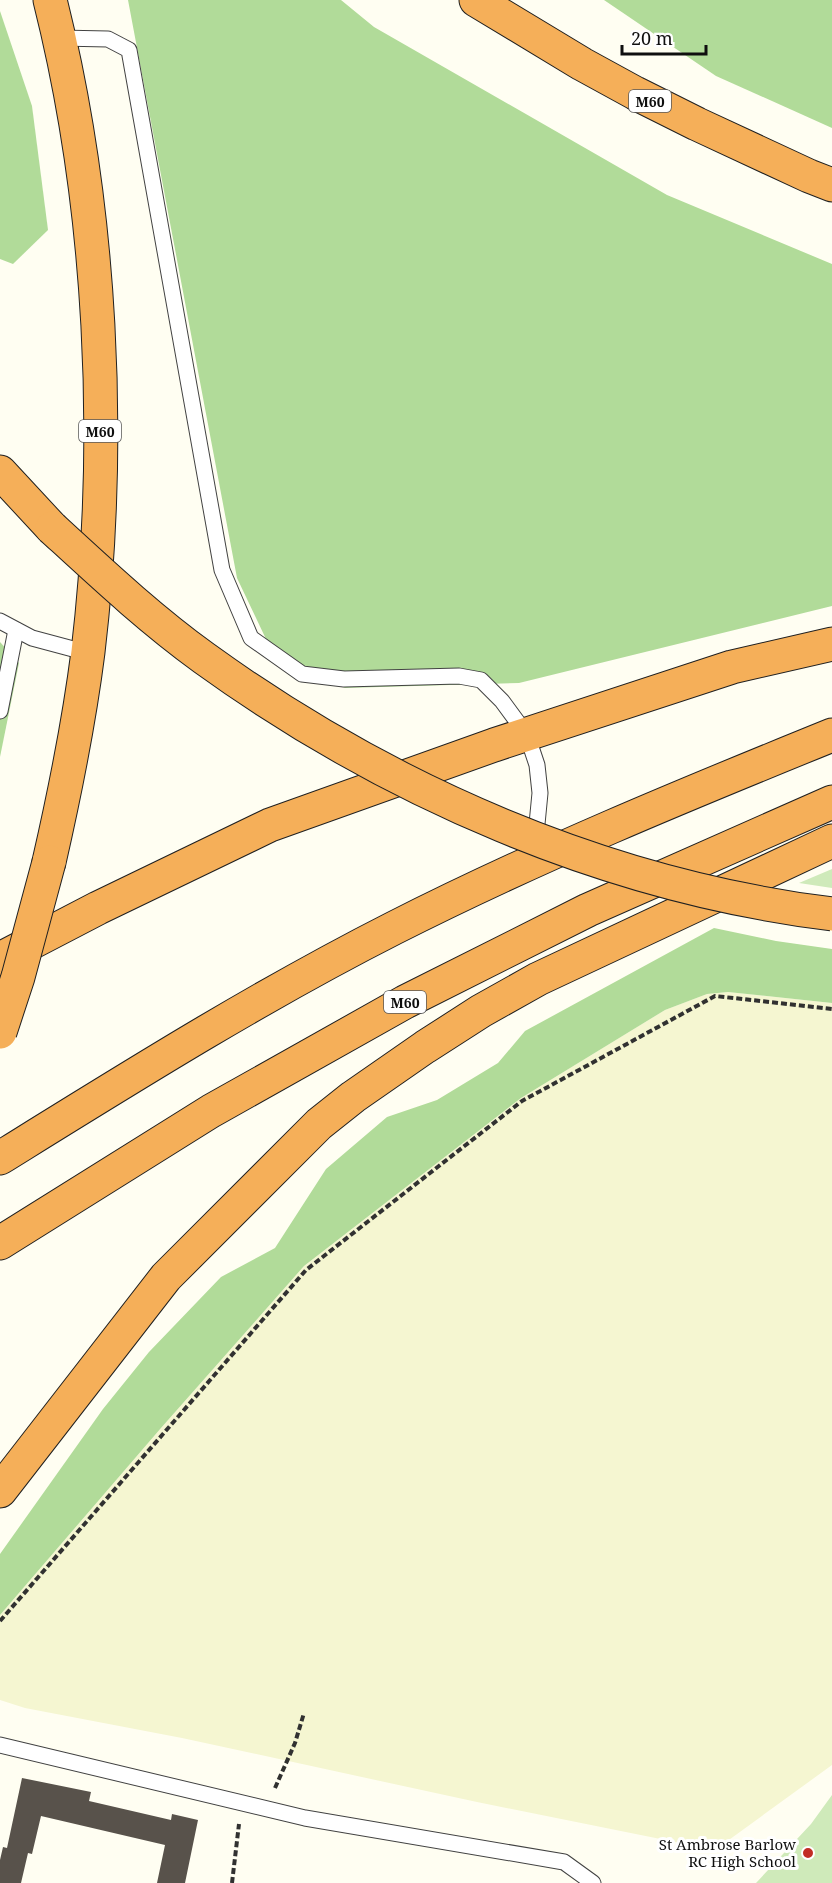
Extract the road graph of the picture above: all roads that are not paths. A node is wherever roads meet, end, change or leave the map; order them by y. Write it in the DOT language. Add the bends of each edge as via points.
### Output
graph roads {
  1 [pos="50,0"];
  2 [pos="476,0"];
  3 [pos="59,38"];
  4 [pos="832,185"];
  5 [pos="0,472"];
  6 [pos="0,621"];
  7 [pos="16,630"];
  8 [pos="832,644"];
  9 [pos="88,653"];
  10 [pos="0,711"];
  11 [pos="527,735"];
  12 [pos="832,735"];
  13 [pos="832,802"];
  14 [pos="832,840"];
  15 [pos="523,865"];
  16 [pos="832,914"];
  17 [pos="0,959"];
  18 [pos="0,1032"];
  19 [pos="0,1158"];
  20 [pos="0,1243"];
  21 [pos="0,1491"];
  22 [pos="0,1745"];
  23 [pos="593,1883"];
  1 -- 3 [label="highway, M60"];
  2 -- 4 [label="highway, M60" via="635,93"];
  3 -- 9 [label="highway, M60" via="90,227 97,319 100,432"];
  3 -- 11 [label="lane" via="108,39 129,50 222,570 251,638 302,674 344,678 459,676 481,680"];
  5 -- 16 [label="highway, bridge" via="52,528 110,581 203,657 300,722 409,783 513,830 579,854 701,891"];
  6 -- 7 [label="lane"];
  7 -- 9 [label="lane"];
  7 -- 10 [label="lane"];
  8 -- 11 [label="highway" via="732,667"];
  9 -- 18 [label="highway, M60, bridge" via="49,862"];
  11 -- 15 [label="lane" via="537,765 540,793 537,824"];
  11 -- 17 [label="highway" via="270,825"];
  12 -- 15 [label="highway"];
  13 -- 20 [label="highway, M60" via="588,910 405,1002 211,1111"];
  14 -- 21 [label="highway" via="538,979 425,1047 328,1117 166,1277"];
  15 -- 19 [label="highway" via="265,997"];
  22 -- 23 [label="lane" via="305,1818 564,1862"];
}
